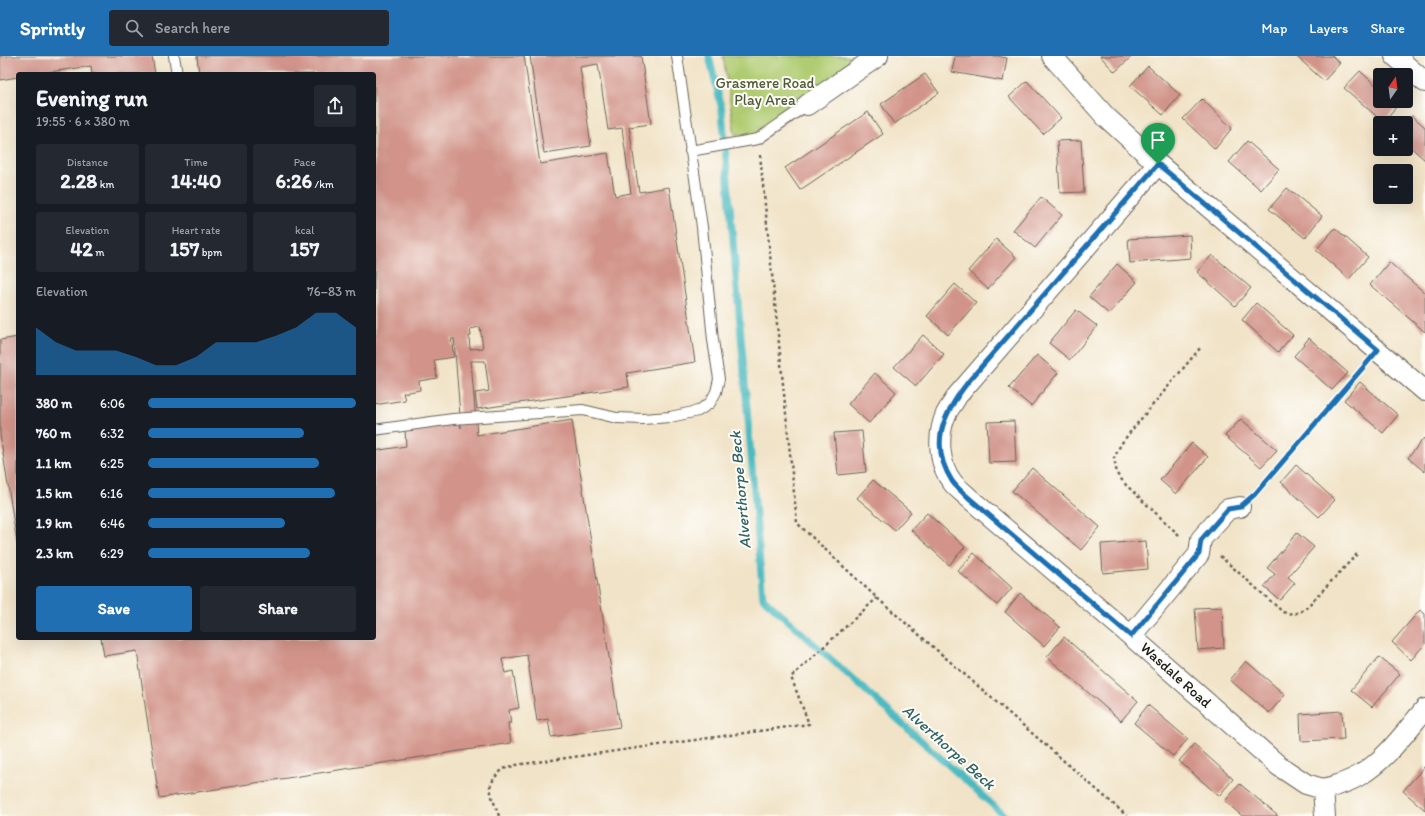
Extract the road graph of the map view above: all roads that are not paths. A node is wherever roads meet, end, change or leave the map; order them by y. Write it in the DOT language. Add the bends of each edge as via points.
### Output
graph roads {
  1 [pos="174,56"];
  2 [pos="676,56"];
  3 [pos="878,56"];
  4 [pos="1052,56"];
  5 [pos="1395,56"];
  6 [pos="177,72"];
  7 [pos="1425,82"];
  8 [pos="807,104"];
  9 [pos="690,151"];
  10 [pos="1158,164"];
  11 [pos="1425,391"];
  12 [pos="376,430"];
  13 [pos="1240,507"];
  14 [pos="1131,636"];
  15 [pos="1425,710"];
  16 [pos="1323,789"];
  17 [pos="1325,816"];
  1 -- 6 [label="lane"];
  2 -- 9 [label="lane"];
  3 -- 8 [label="street"];
  4 -- 10 [label="street" via="1106,117"];
  5 -- 7 [label="street"];
  8 -- 9 [label="lane" via="758,139"];
  9 -- 12 [label="lane" via="702,228 718,379 716,392 710,403 698,411 670,417 617,418 583,410 453,419"];
  10 -- 11 [label="street"];
  10 -- 14 [label="street, Wasdale Road" via="968,382 946,414 941,430 940,450 952,482"];
  13 -- 14 [label="street" via="1228,509"];
  14 -- 16 [label="street, Wasdale Road" via="1278,766 1306,784"];
  15 -- 16 [label="street" via="1376,764 1340,785"];
  16 -- 17 [label="street"];
}
